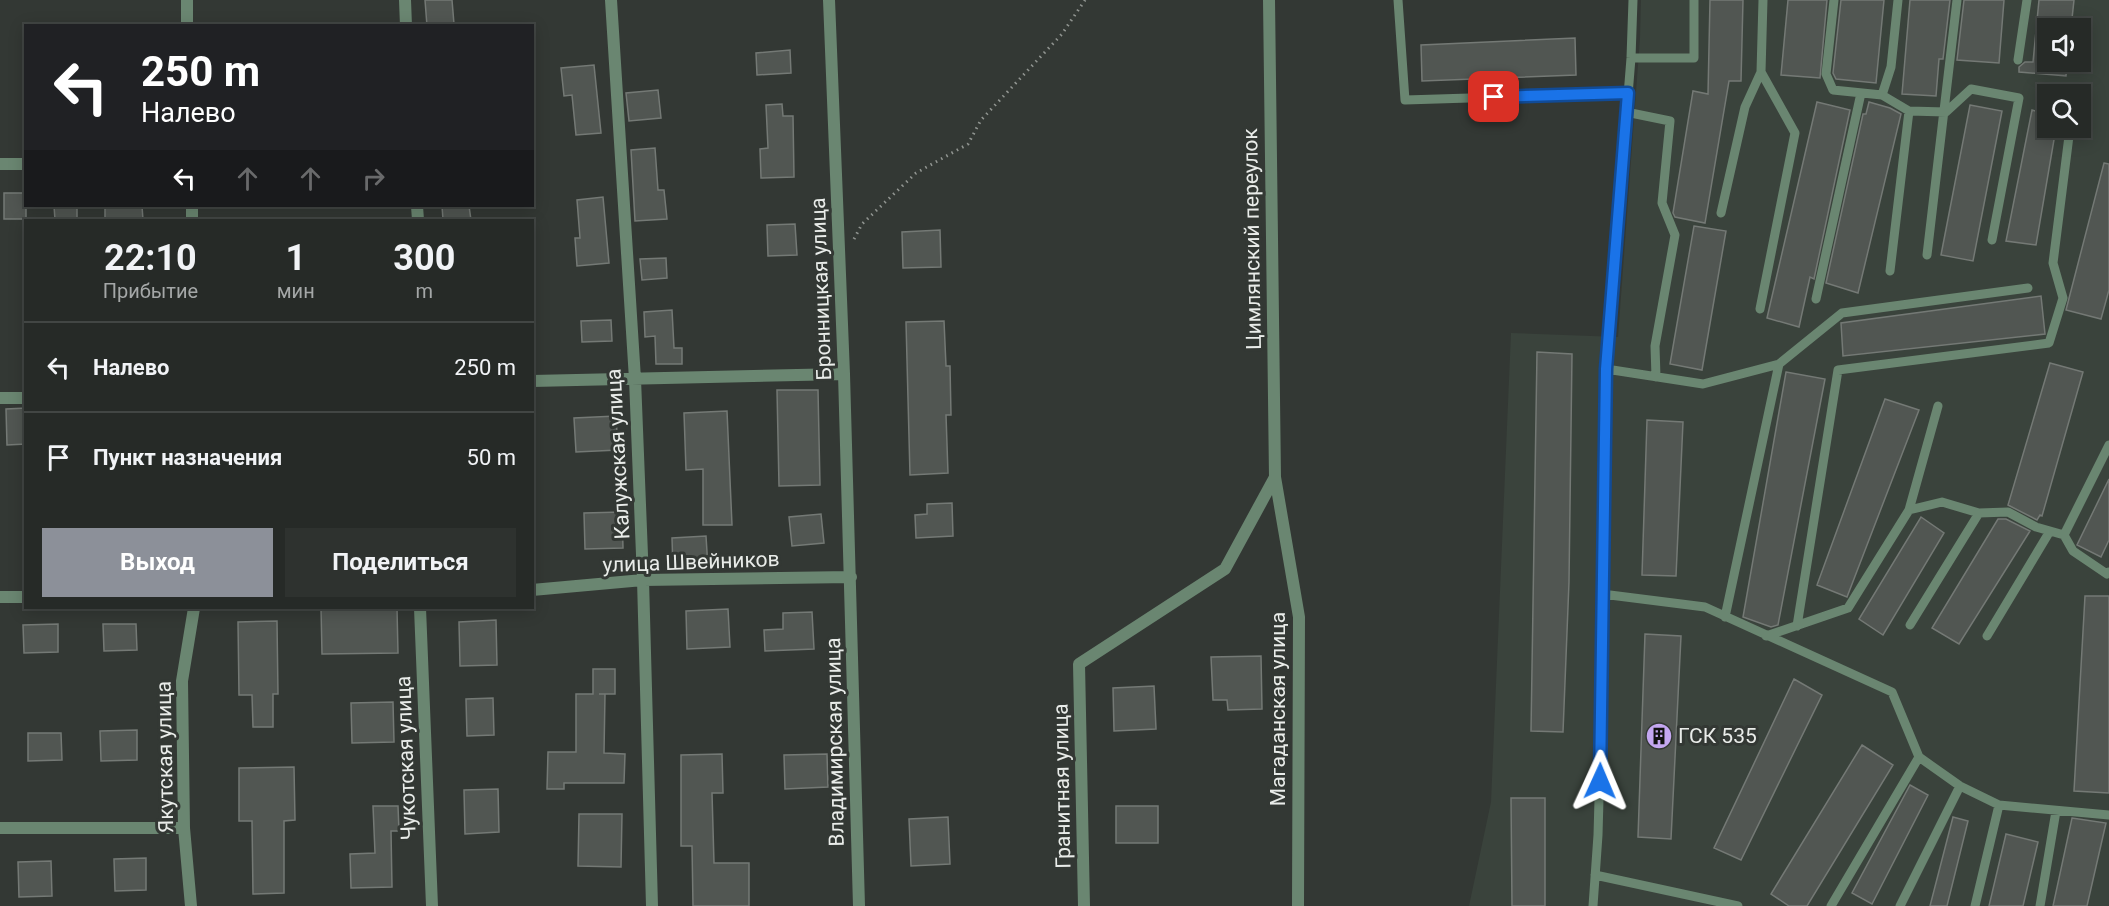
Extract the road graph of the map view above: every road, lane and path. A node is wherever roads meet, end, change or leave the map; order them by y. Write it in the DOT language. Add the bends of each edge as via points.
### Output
graph roads {
  1 [pos="187,0"];
  2 [pos="405,0"];
  3 [pos="611,0"];
  4 [pos="829,0"];
  5 [pos="1085,0"];
  6 [pos="1269,0"];
  7 [pos="1398,0"];
  8 [pos="1633,0"];
  9 [pos="1694,0"];
  10 [pos="1763,0"];
  11 [pos="1834,0"];
  12 [pos="1898,0"];
  13 [pos="1957,0"];
  14 [pos="2027,0"];
  15 [pos="187,24"];
  16 [pos="406,24"];
  17 [pos="1631,58"];
  18 [pos="2018,60"];
  19 [pos="1761,72"];
  20 [pos="1628,93"];
  21 [pos="1861,93"];
  22 [pos="1882,95"];
  23 [pos="1909,111"];
  24 [pos="1626,112"];
  25 [pos="1946,112"];
  26 [pos="2069,138"];
  27 [pos="0,164"];
  28 [pos="24,164"];
  29 [pos="1721,213"];
  30 [pos="1992,240"];
  31 [pos="853,242"];
  32 [pos="1927,255"];
  33 [pos="1890,271"];
  34 [pos="2028,288"];
  35 [pos="1816,299"];
  36 [pos="1760,309"];
  37 [pos="1779,364"];
  38 [pos="1606,369"];
  39 [pos="844,374"];
  40 [pos="1656,377"];
  41 [pos="635,379"];
  42 [pos="534,381"];
  43 [pos="0,398"];
  44 [pos="24,398"];
  45 [pos="1938,406"];
  46 [pos="2109,445"];
  47 [pos="1275,477"];
  48 [pos="1909,510"];
  49 [pos="1979,513"];
  50 [pos="2050,531"];
  51 [pos="2064,535"];
  52 [pos="2109,572"];
  53 [pos="851,577"];
  54 [pos="643,580"];
  55 [pos="534,590"];
  56 [pos="1602,594"];
  57 [pos="0,597"];
  58 [pos="24,597"];
  59 [pos="194,609"];
  60 [pos="420,609"];
  61 [pos="1725,617"];
  62 [pos="1910,625"];
  63 [pos="1797,626"];
  64 [pos="1766,636"];
  65 [pos="1988,636"];
  66 [pos="1919,757"];
  67 [pos="1960,786"];
  68 [pos="1999,805"];
  69 [pos="2056,811"];
  70 [pos="2109,815"];
  71 [pos="0,828"];
  72 [pos="184,828"];
  73 [pos="1595,875"];
  74 [pos="1901,905"];
  75 [pos="191,906"];
  76 [pos="432,906"];
  77 [pos="652,906"];
  78 [pos="859,906"];
  79 [pos="1084,906"];
  80 [pos="1298,906"];
  81 [pos="1593,906"];
  82 [pos="1738,906"];
  83 [pos="1832,906"];
  84 [pos="1975,906"];
  85 [pos="2040,906"];
  1 -- 15 [label="street"];
  2 -- 16 [label="street"];
  3 -- 41 [label="street, Калужская улица"];
  4 -- 39 [label="street, Бронницкая улица"];
  5 -- 31 [label="path" via="1062,34 981,120 968,144 916,173 862,224"];
  6 -- 47 [label="street, Цимлянский переулок"];
  7 -- 20 [label="lane" via="1405,100"];
  8 -- 17 [label="lane"];
  9 -- 17 [label="lane" via="1694,58"];
  10 -- 19 [label="lane"];
  11 -- 21 [label="lane" via="1826,74 1833,90"];
  12 -- 22 [label="lane" via="1891,67"];
  13 -- 25 [label="lane"];
  14 -- 18 [label="lane"];
  17 -- 20 [label="lane"];
  19 -- 29 [label="lane" via="1745,107"];
  19 -- 36 [label="lane" via="1795,133"];
  20 -- 24 [label="lane"];
  21 -- 22 [label="lane"];
  21 -- 35 [label="lane"];
  22 -- 23 [label="lane"];
  23 -- 25 [label="lane"];
  23 -- 33 [label="lane"];
  24 -- 38 [label="lane"];
  24 -- 40 [label="lane" via="1670,121 1662,203 1675,235 1655,346"];
  25 -- 30 [label="lane" via="1971,89 2019,98"];
  25 -- 32 [label="lane"];
  26 -- 63 [label="lane" via="2053,263 2063,298 2049,343 1838,370"];
  27 -- 28 [label="street"];
  34 -- 37 [label="lane" via="1842,314"];
  37 -- 40 [label="lane" via="1703,384"];
  37 -- 61 [label="lane"];
  38 -- 40 [label="lane"];
  38 -- 56 [label="lane"];
  39 -- 41 [label="street"];
  39 -- 53 [label="street, Бронницкая улица"];
  41 -- 42 [label="street"];
  41 -- 54 [label="street, Калужская улица"];
  43 -- 44 [label="street"];
  45 -- 48 [label="lane"];
  46 -- 51 [label="lane"];
  47 -- 79 [label="street, Гранитная улица" via="1225,569 1078,664"];
  47 -- 80 [label="street, Магаданская улица" via="1299,617"];
  48 -- 49 [label="lane" via="1942,502"];
  48 -- 63 [label="lane" via="1848,608"];
  49 -- 50 [label="lane" via="2008,512"];
  49 -- 62 [label="lane"];
  50 -- 51 [label="lane"];
  50 -- 65 [label="lane"];
  51 -- 52 [label="lane" via="2073,551"];
  53 -- 54 [label="street, улица Швейников"];
  53 -- 78 [label="street, Владимирская улица"];
  54 -- 55 [label="street, улица Швейников"];
  54 -- 77 [label="street, Калужская улица"];
  56 -- 61 [label="lane" via="1705,607"];
  56 -- 73 [label="lane"];
  57 -- 58 [label="street"];
  59 -- 72 [label="street, Якутская улица" via="182,681"];
  60 -- 76 [label="street, Чукотская улица"];
  61 -- 64 [label="lane"];
  63 -- 64 [label="lane"];
  64 -- 66 [label="lane" via="1892,692"];
  66 -- 67 [label="lane"];
  66 -- 83 [label="lane"];
  67 -- 68 [label="lane"];
  67 -- 74 [label="lane"];
  68 -- 69 [label="lane"];
  68 -- 84 [label="lane"];
  69 -- 70 [label="lane"];
  69 -- 85 [label="lane"];
  71 -- 72 [label="street"];
  72 -- 75 [label="street, Якутская улица"];
  73 -- 81 [label="lane"];
  73 -- 82 [label="lane"];
}
